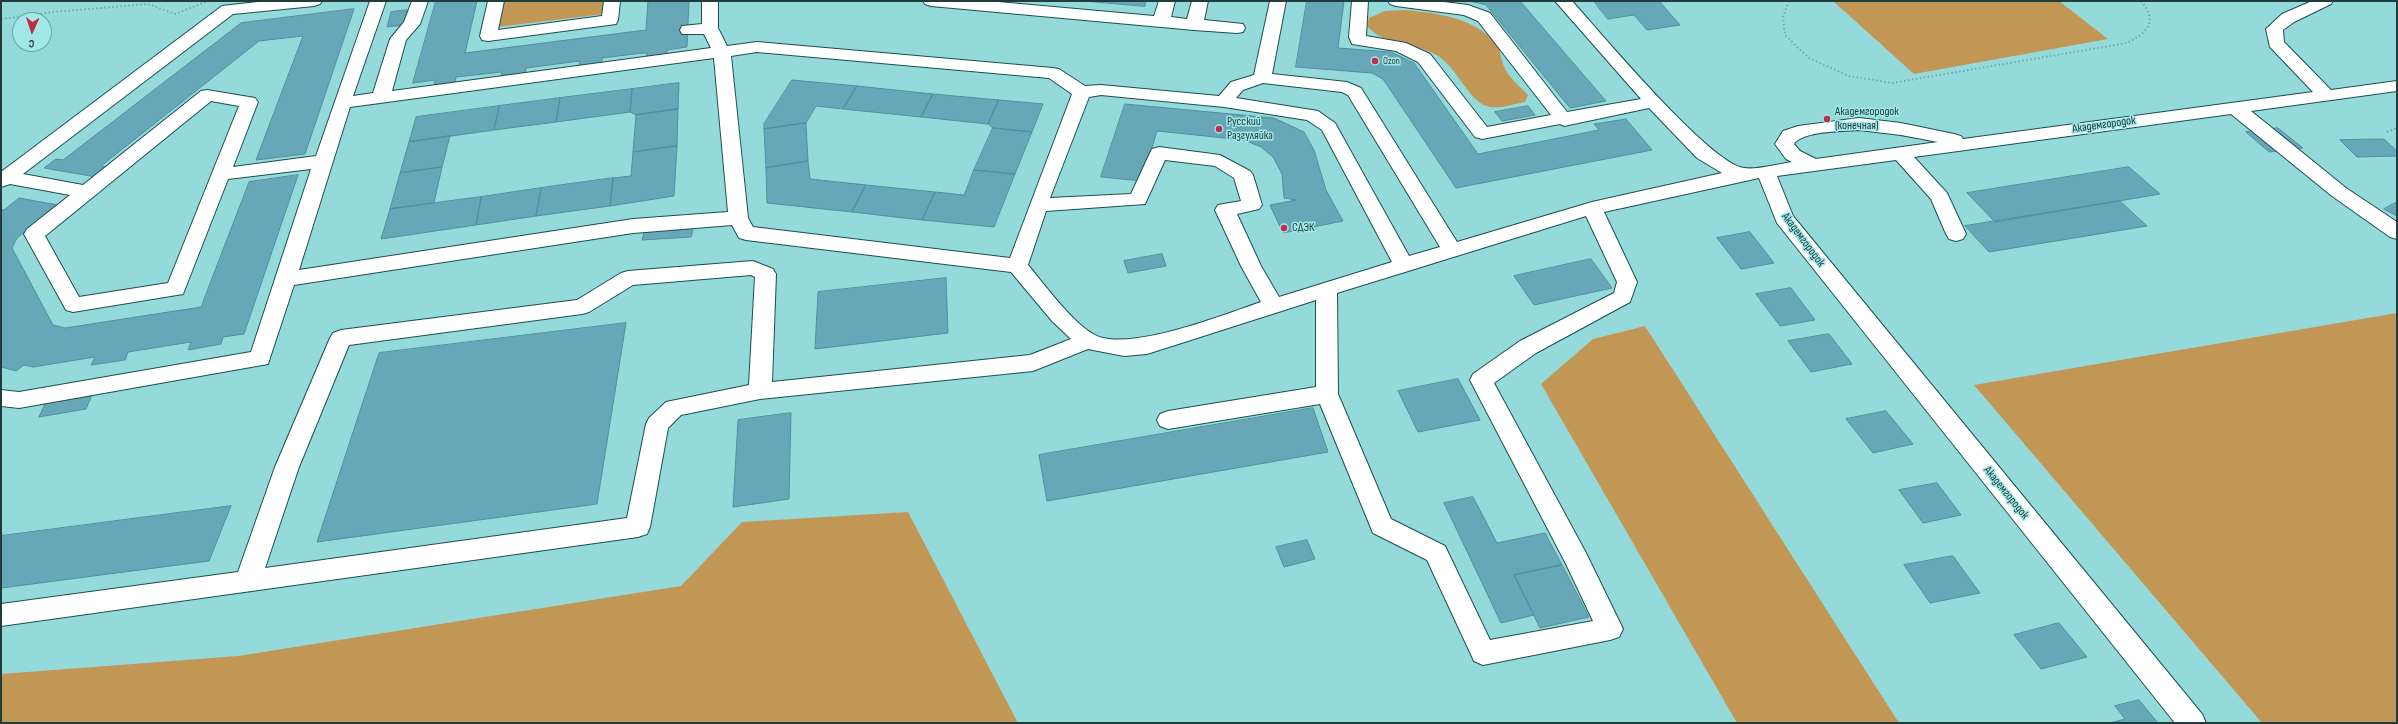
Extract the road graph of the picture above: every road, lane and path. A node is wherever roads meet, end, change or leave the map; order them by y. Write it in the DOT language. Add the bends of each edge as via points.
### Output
graph roads {
  1 [pos="208,1"];
  2 [pos="314,1"];
  3 [pos="378,1"];
  4 [pos="420,1"];
  5 [pos="496,1"];
  6 [pos="612,1"];
  7 [pos="710,1"];
  8 [pos="931,1"];
  9 [pos="1167,1"];
  10 [pos="1200,1"];
  11 [pos="1278,1"];
  12 [pos="1360,1"];
  13 [pos="1396,1"];
  14 [pos="1563,1"];
  15 [pos="1788,1"];
  16 [pos="2141,1"];
  17 [pos="2326,1"];
  18 [pos="1,19"];
  19 [pos="1161,22"];
  20 [pos="1194,25"];
  21 [pos="710,28"];
  22 [pos="1237,28"];
  23 [pos="688,30"];
  24 [pos="722,52"];
  25 [pos="1262,78"];
  26 [pos="2397,86"];
  27 [pos="1082,92"];
  28 [pos="2326,95"];
  29 [pos="381,97"];
  30 [pos="1224,102"];
  31 [pos="1652,102"];
  32 [pos="342,103"];
  33 [pos="2234,107"];
  34 [pos="1564,120"];
  35 [pos="2397,128"];
  36 [pos="2387,132"];
  37 [pos="1971,143"];
  38 [pos="1900,153"];
  39 [pos="324,161"];
  40 [pos="1814,165"];
  41 [pos="1766,171"];
  42 [pos="223,174"];
  43 [pos="1740,175"];
  44 [pos="3,179"];
  45 [pos="86,192"];
  46 [pos="1038,205"];
  47 [pos="1592,208"];
  48 [pos="738,218"];
  49 [pos="2397,232"];
  50 [pos="1956,234"];
  51 [pos="1452,251"];
  52 [pos="1404,265"];
  53 [pos="1017,266"];
  54 [pos="287,279"];
  55 [pos="1327,290"];
  56 [pos="1274,306"];
  57 [pos="1087,341"];
  58 [pos="760,390"];
  59 [pos="1327,394"];
  60 [pos="1,398"];
  61 [pos="1168,420"];
  62 [pos="247,582"];
  63 [pos="1,614"];
  64 [pos="2192,723"];
  1 -- 18 [label="path" via="175,14 148,4"];
  2 -- 44 [label="street" via="228,10"];
  3 -- 32 [label="street"];
  4 -- 29 [label="street" via="412,24 398,39"];
  5 -- 6 [label="street" via="488,36 610,20"];
  7 -- 21 [label="street"];
  8 -- 19 [label="street"];
  9 -- 19 [label="street"];
  10 -- 20 [label="street"];
  11 -- 25 [label="street"];
  12 -- 34 [label="street" via="1358,40 1400,48 1424,58 1482,133"];
  13 -- 34 [label="street" via="1468,10 1484,17"];
  14 -- 31 [label="street"];
  15 -- 16 [label="path" via="1783,17 1785,34 1809,58 1849,76 1892,83 2127,43 2147,31 2151,18"];
  17 -- 28 [label="street" via="2288,18 2274,29 2276,43"];
  19 -- 20 [label="street"];
  20 -- 22 [label="street"];
  21 -- 23 [label="street"];
  21 -- 24 [label="street"];
  24 -- 27 [label="street" via="757,47 1053,73"];
  24 -- 29 [label="street"];
  24 -- 48 [label="street"];
  25 -- 30 [label="street" via="1237,86"];
  25 -- 51 [label="street" via="1347,87 1355,92"];
  26 -- 28 [label="street, Академгородок"];
  27 -- 30 [label="street" via="1101,90"];
  27 -- 46 [label="street"];
  28 -- 33 [label="street, Академгородок"];
  29 -- 32 [label="street"];
  30 -- 52 [label="street" via="1312,115 1329,127"];
  31 -- 34 [label="street"];
  31 -- 43 [label="street" via="1704,154"];
  32 -- 39 [label="street"];
  33 -- 37 [label="street, Академгородок"];
  33 -- 49 [label="street" via="2339,192"];
  35 -- 36 [label="path"];
  37 -- 38 [label="street, Академгородок"];
  37 -- 40 [label="street" via="1901,129 1859,124 1805,130 1790,135 1784,144 1793,156"];
  38 -- 40 [label="street, Академгородок"];
  38 -- 50 [label="street" via="1940,198"];
  39 -- 42 [label="street"];
  39 -- 54 [label="street"];
  40 -- 41 [label="street, Академгородок"];
  41 -- 43 [label="street"];
  41 -- 64 [label="street, Академгородок" via="1784,218"];
  42 -- 45 [label="street" via="249,102 207,95"];
  42 -- 45 [label="street" via="176,290 73,305 34,234"];
  43 -- 47 [label="street"];
  44 -- 45 [label="street"];
  46 -- 53 [label="street"];
  46 -- 56 [label="street" via="1138,200 1159,153 1220,161 1243,175 1252,204 1225,210 1251,266"];
  47 -- 51 [label="street"];
  47 -- 59 [label="street" via="1627,282 1623,297 1528,347 1481,380 1577,560 1610,629 1483,653 1436,553 1382,526"];
  48 -- 53 [label="street" via="746,233"];
  48 -- 54 [label="street" via="633,226"];
  51 -- 52 [label="street"];
  52 -- 55 [label="street"];
  53 -- 57 [label="street" via="1060,316"];
  54 -- 60 [label="street" via="260,358 20,400"];
  55 -- 56 [label="street"];
  55 -- 59 [label="street"];
  56 -- 57 [label="street" via="1147,346 1124,348"];
  57 -- 58 [label="street" via="1033,363"];
  58 -- 62 [label="street" via="674,408 657,424 638,527"];
  58 -- 62 [label="street" via="766,274 753,268 628,278 582,307 341,338 287,467"];
  59 -- 61 [label="street"];
  62 -- 63 [label="street"];
}
